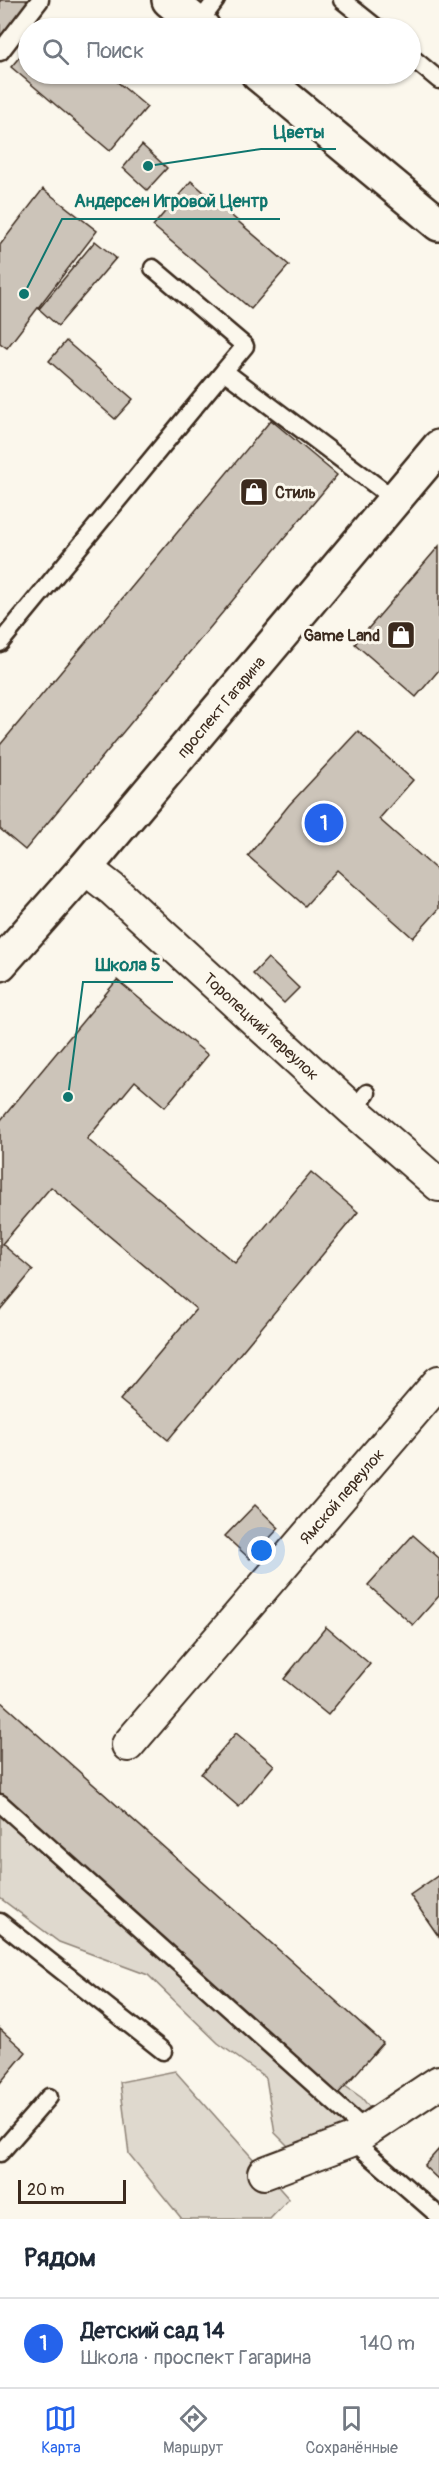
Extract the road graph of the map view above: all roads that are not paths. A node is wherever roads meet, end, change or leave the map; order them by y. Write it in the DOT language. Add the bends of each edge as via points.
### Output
graph roads {
  1 [pos="40,0"];
  2 [pos="169,0"];
  3 [pos="342,0"];
  4 [pos="26,18"];
  5 [pos="206,18"];
  6 [pos="364,18"];
  7 [pos="18,29"];
  8 [pos="0,52"];
  9 [pos="421,65"];
  10 [pos="439,80"];
  11 [pos="270,84"];
  12 [pos="439,224"];
  13 [pos="153,268"];
  14 [pos="224,371"];
  15 [pos="439,447"];
  16 [pos="394,499"];
  17 [pos="0,643"];
  18 [pos="85,868"];
  19 [pos="0,964"];
  20 [pos="439,1185"];
  21 [pos="439,1382"];
  22 [pos="128,1745"];
  23 [pos="0,1803"];
  24 [pos="0,1922"];
  25 [pos="163,2051"];
  26 [pos="439,2082"];
  27 [pos="49,2097"];
  28 [pos="359,2136"];
  29 [pos="0,2153"];
  30 [pos="264,2173"];
  31 [pos="439,2216"];
  1 -- 4 [label="lane"];
  2 -- 5 [label="main road"];
  3 -- 6 [label="lane"];
  7 -- 8 [label="lane"];
  9 -- 10 [label="lane"];
  11 -- 12 [label="main road"];
  13 -- 14 [label="lane" via="246,346"];
  14 -- 16 [label="lane"];
  14 -- 17 [label="lane"];
  15 -- 16 [label="main road, проспект Гагарина"];
  16 -- 18 [label="main road, проспект Гагарина"];
  18 -- 19 [label="main road, проспект Гагарина"];
  18 -- 20 [label="street, Торопецкий переулок" via="360,1102"];
  21 -- 22 [label="street, Ямской переулок"];
  23 -- 28 [label="lane"];
  24 -- 25 [label="lane"];
  26 -- 28 [label="street"];
  27 -- 29 [label="lane"];
  28 -- 30 [label="street"];
  28 -- 31 [label="lane"];
}
